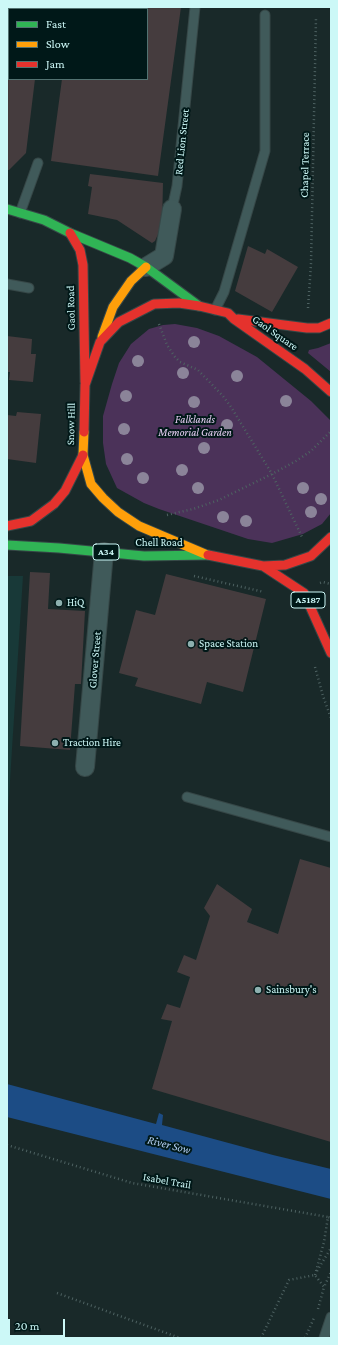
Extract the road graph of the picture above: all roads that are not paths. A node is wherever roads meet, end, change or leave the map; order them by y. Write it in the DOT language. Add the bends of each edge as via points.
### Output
graph roads {
  1 [pos="195,7"];
  2 [pos="265,15"];
  3 [pos="38,163"];
  4 [pos="7,209"];
  5 [pos="172,209"];
  6 [pos="20,213"];
  7 [pos="70,233"];
  8 [pos="146,267"];
  9 [pos="7,284"];
  10 [pos="29,288"];
  11 [pos="199,306"];
  12 [pos="214,310"];
  13 [pos="234,319"];
  14 [pos="331,323"];
  15 [pos="100,342"];
  16 [pos="85,386"];
  17 [pos="331,392"];
  18 [pos="83,455"];
  19 [pos="7,526"];
  20 [pos="331,537"];
  21 [pos="7,545"];
  22 [pos="104,552"];
  23 [pos="205,554"];
  24 [pos="262,566"];
  25 [pos="331,653"];
  26 [pos="85,767"];
  27 [pos="187,797"];
  28 [pos="331,837"];
  29 [pos="331,1317"];
  30 [pos="324,1338"];
  1 -- 5 [label="lane, Red Lion Street" via="177,186"];
  2 -- 12 [label="lane" via="265,151 224,292"];
  3 -- 6 [label="lane"];
  4 -- 6 [label="main road"];
  5 -- 8 [label="street, Red Lion Street" via="164,256"];
  6 -- 7 [label="main road" via="44,220"];
  7 -- 8 [label="main road"];
  7 -- 16 [label="main road, Gaol Road" via="80,250 84,265 82,293"];
  8 -- 11 [label="main road"];
  8 -- 15 [label="main road" via="131,281 113,307"];
  9 -- 10 [label="lane"];
  11 -- 12 [label="main road, Gaol Square"];
  11 -- 15 [label="main road, Snow Hill" via="179,303 154,304 119,322"];
  12 -- 13 [label="main road, Gaol Square" via="228,313"];
  13 -- 14 [label="main road" via="307,328 319,328"];
  13 -- 17 [label="main road, Gaol Square" via="305,369"];
  15 -- 16 [label="main road, Snow Hill"];
  16 -- 18 [label="main road, Snow Hill"];
  18 -- 19 [label="main road" via="74,477 54,504 31,522"];
  18 -- 23 [label="main road, Snow Hill" via="91,484 118,512 139,526"];
  20 -- 24 [label="main road" via="311,556 285,565"];
  21 -- 22 [label="main road, Chell Road / A34"];
  22 -- 23 [label="main road, Chell Road / A34" via="144,556"];
  22 -- 26 [label="street, Glover Street"];
  23 -- 24 [label="main road, Chell Road"];
  24 -- 25 [label="main road, A5187" via="304,593"];
  27 -- 28 [label="lane"];
  29 -- 30 [label="lane"];
}
